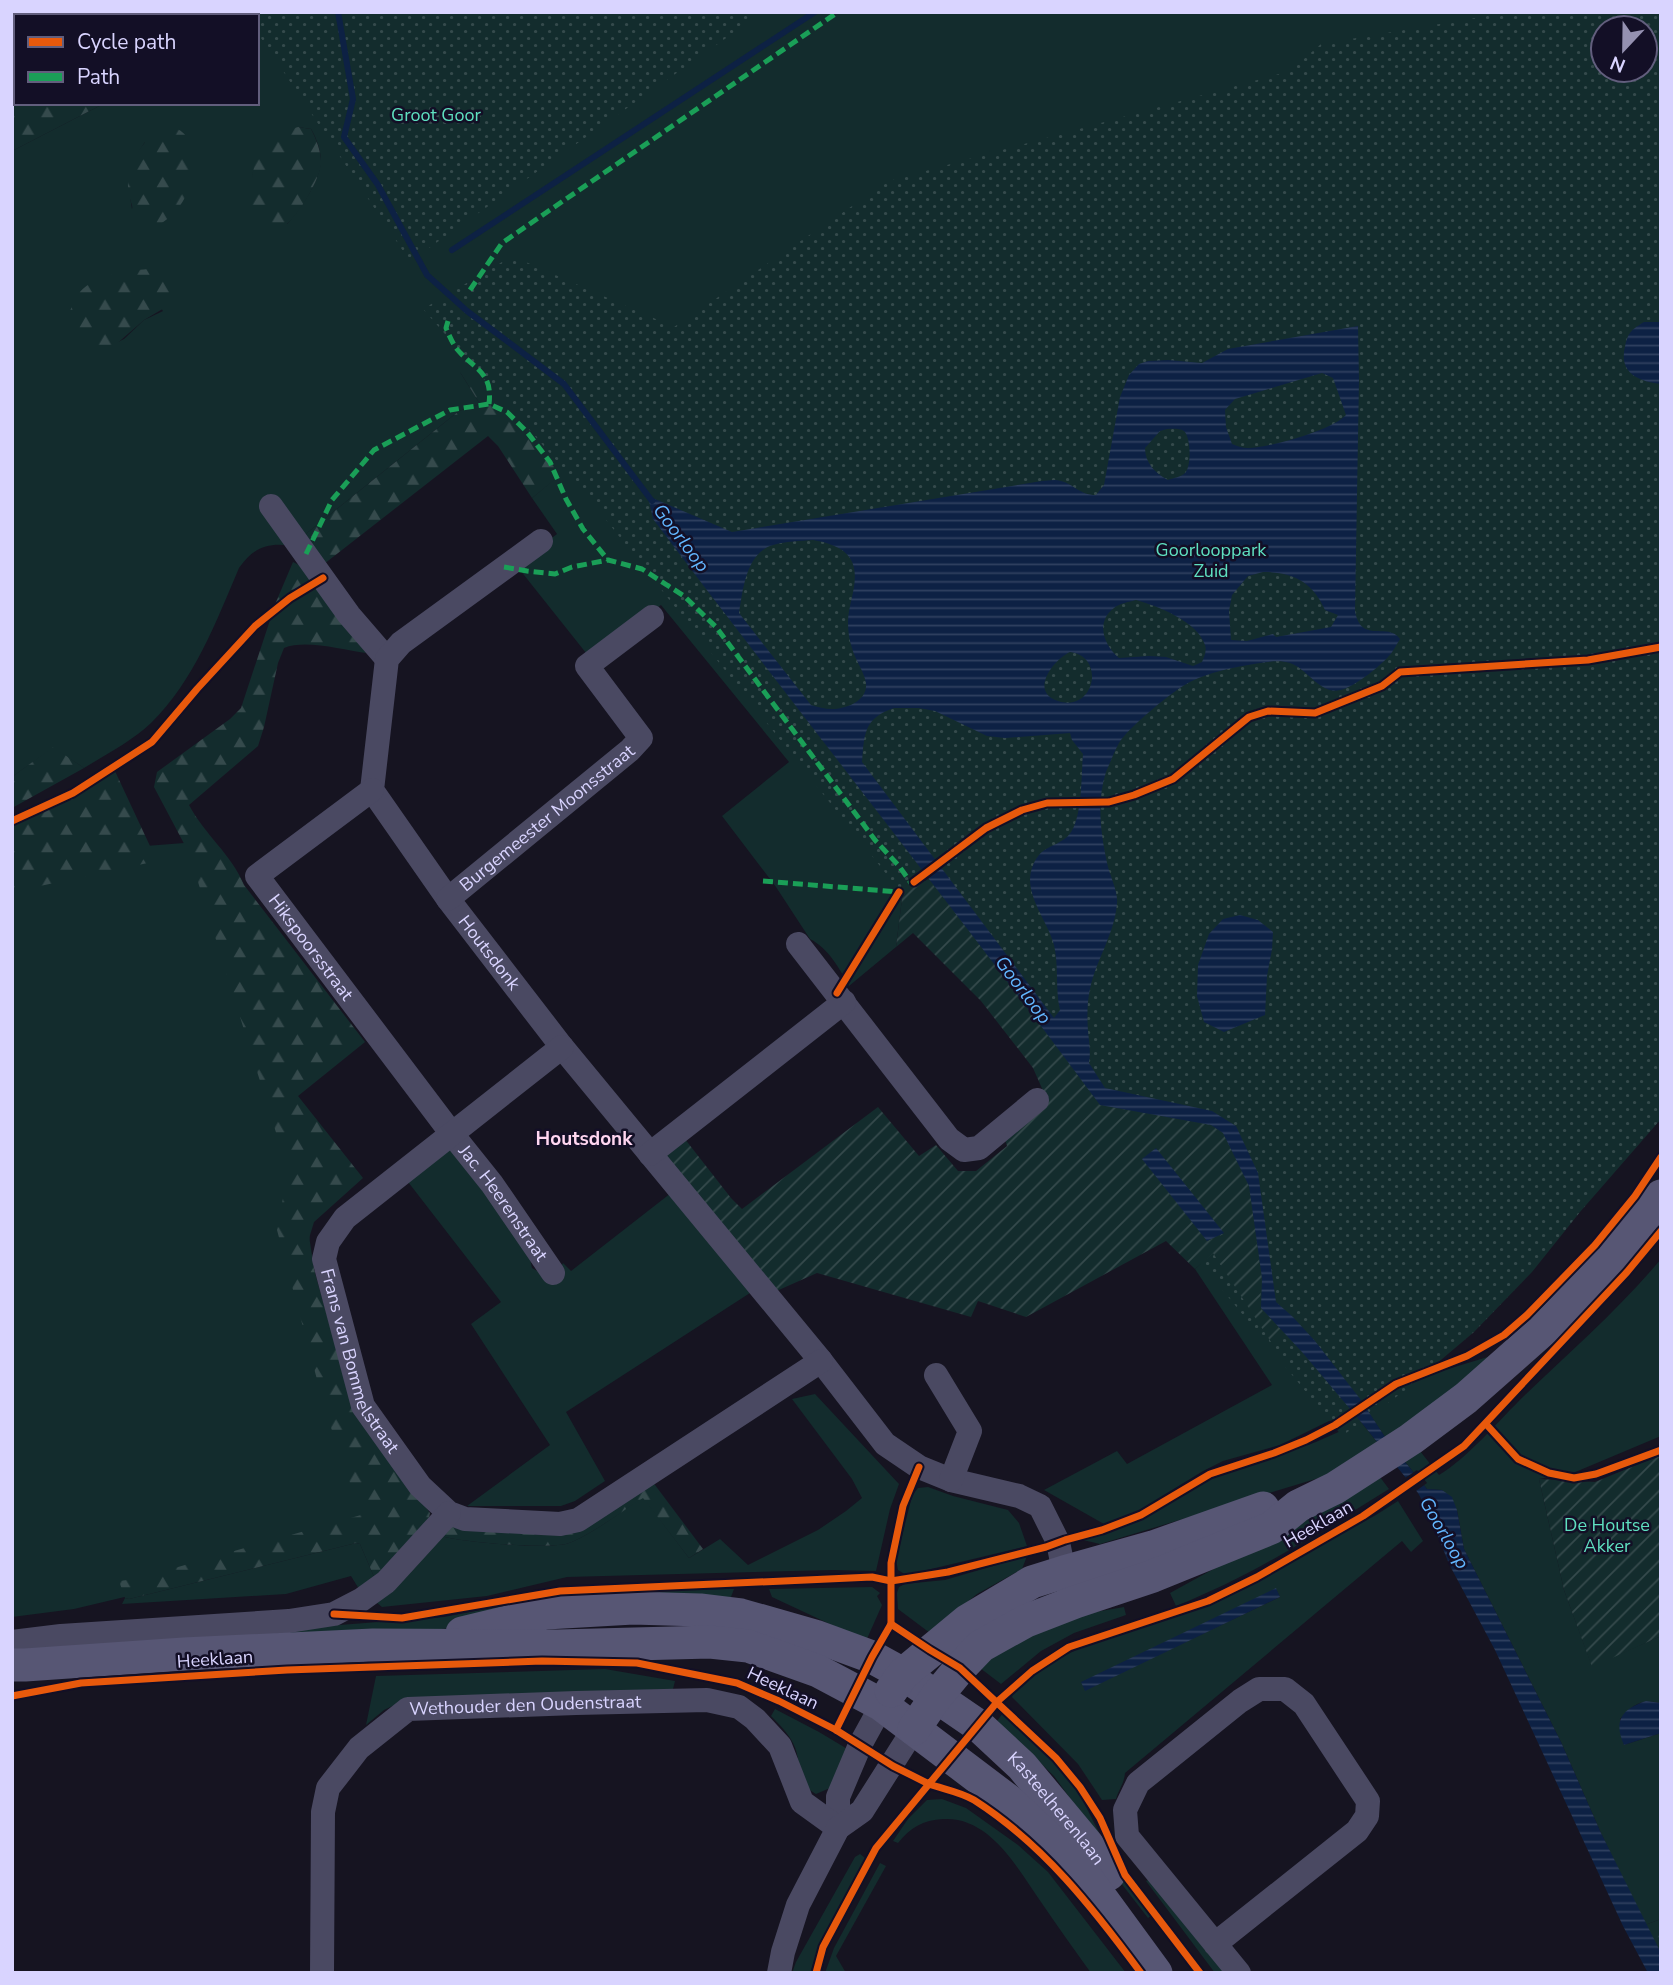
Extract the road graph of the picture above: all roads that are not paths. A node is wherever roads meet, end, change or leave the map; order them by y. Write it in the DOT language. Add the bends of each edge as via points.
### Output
graph roads {
  1 [pos="271,506"];
  2 [pos="541,541"];
  3 [pos="652,617"];
  4 [pos="387,659"];
  5 [pos="372,790"];
  6 [pos="448,899"];
  7 [pos="798,944"];
  8 [pos="844,1002"];
  9 [pos="562,1047"];
  10 [pos="1037,1100"];
  11 [pos="452,1134"];
  12 [pos="650,1154"];
  13 [pos="1661,1196"];
  14 [pos="553,1273"];
  15 [pos="821,1362"];
  16 [pos="936,1375"];
  17 [pos="951,1480"];
  18 [pos="449,1513"];
  19 [pos="1070,1587"];
  20 [pos="405,1646"];
  21 [pos="15,1661"];
  22 [pos="903,1674"];
  23 [pos="936,1697"];
  24 [pos="882,1704"];
  25 [pos="914,1729"];
  26 [pos="838,1828"];
  27 [pos="1215,1944"];
  28 [pos="322,1973"];
  29 [pos="779,1973"];
  30 [pos="1156,1973"];
  31 [pos="1181,1973"];
  32 [pos="1239,1973"];
  1 -- 4 [label="street" via="349,615"];
  2 -- 4 [label="street" via="401,643"];
  3 -- 6 [label="street, Burgemeester Moonsstraat" via="586,666 641,738"];
  4 -- 5 [label="street"];
  5 -- 6 [label="street, Houtsdonk"];
  5 -- 11 [label="street, Hikspoorsstraat" via="257,876"];
  6 -- 9 [label="street, Houtsdonk"];
  7 -- 8 [label="street"];
  8 -- 10 [label="street" via="949,1139 964,1150 979,1148"];
  8 -- 12 [label="street"];
  9 -- 11 [label="street, Frans van Bommelstraat"];
  9 -- 12 [label="street, Houtsdonk"];
  11 -- 14 [label="street, Jac. Heerenstraat"];
  11 -- 18 [label="street, Frans van Bommelstraat" via="345,1219 328,1242 324,1259 363,1406 420,1486"];
  12 -- 15 [label="street, Houtsdonk"];
  13 -- 19 [label="main road, Heeklaan" via="1611,1259 1543,1330 1466,1398 1372,1465 1298,1506 1270,1528 1153,1576"];
  15 -- 17 [label="street, Houtsdonk" via="885,1444 919,1467"];
  15 -- 18 [label="street" via="578,1520 560,1524 465,1519"];
  16 -- 17 [label="street" via="970,1432"];
  17 -- 19 [label="street, Houtsdonk" via="1019,1496 1040,1506 1058,1542"];
  18 -- 21 [label="street" via="386,1582 334,1614 61,1636"];
  19 -- 22 [label="main road, Heeklaan" via="1032,1583 967,1621"];
  19 -- 23 [label="main road, Heeklaan" via="1026,1621 981,1646"];
  20 -- 21 [label="main road, Heeklaan"];
  20 -- 22 [label="main road, Heeklaan" via="546,1613 633,1608 700,1611 741,1615 814,1636"];
  20 -- 24 [label="main road, Heeklaan" via="710,1642 748,1646 818,1671"];
  22 -- 23 [label="main road, Heeklaan"];
  22 -- 24 [label="main road, Heeklaan"];
  23 -- 25 [label="main road, Heeklaan"];
  23 -- 31 [label="main road, Kasteelherenlaan" via="979,1726 1022,1766 1087,1844"];
  24 -- 25 [label="main road, Heeklaan"];
  24 -- 26 [label="street" via="838,1797"];
  25 -- 26 [label="street" via="862,1811"];
  25 -- 30 [label="main road, Kasteelherenlaan" via="1009,1801 1077,1865"];
  26 -- 28 [label="street, Wethouder den Oudenstraat" via="802,1802 780,1746 739,1706 707,1700 408,1709 359,1748 328,1787 323,1812"];
  26 -- 29 [label="street" via="799,1905"];
  27 -- 27 [label="street" via="1357,1830 1367,1816 1368,1801 1304,1704 1285,1689 1259,1689 1240,1701 1138,1783 1125,1810 1127,1836"];
  27 -- 32 [label="street"];
}
